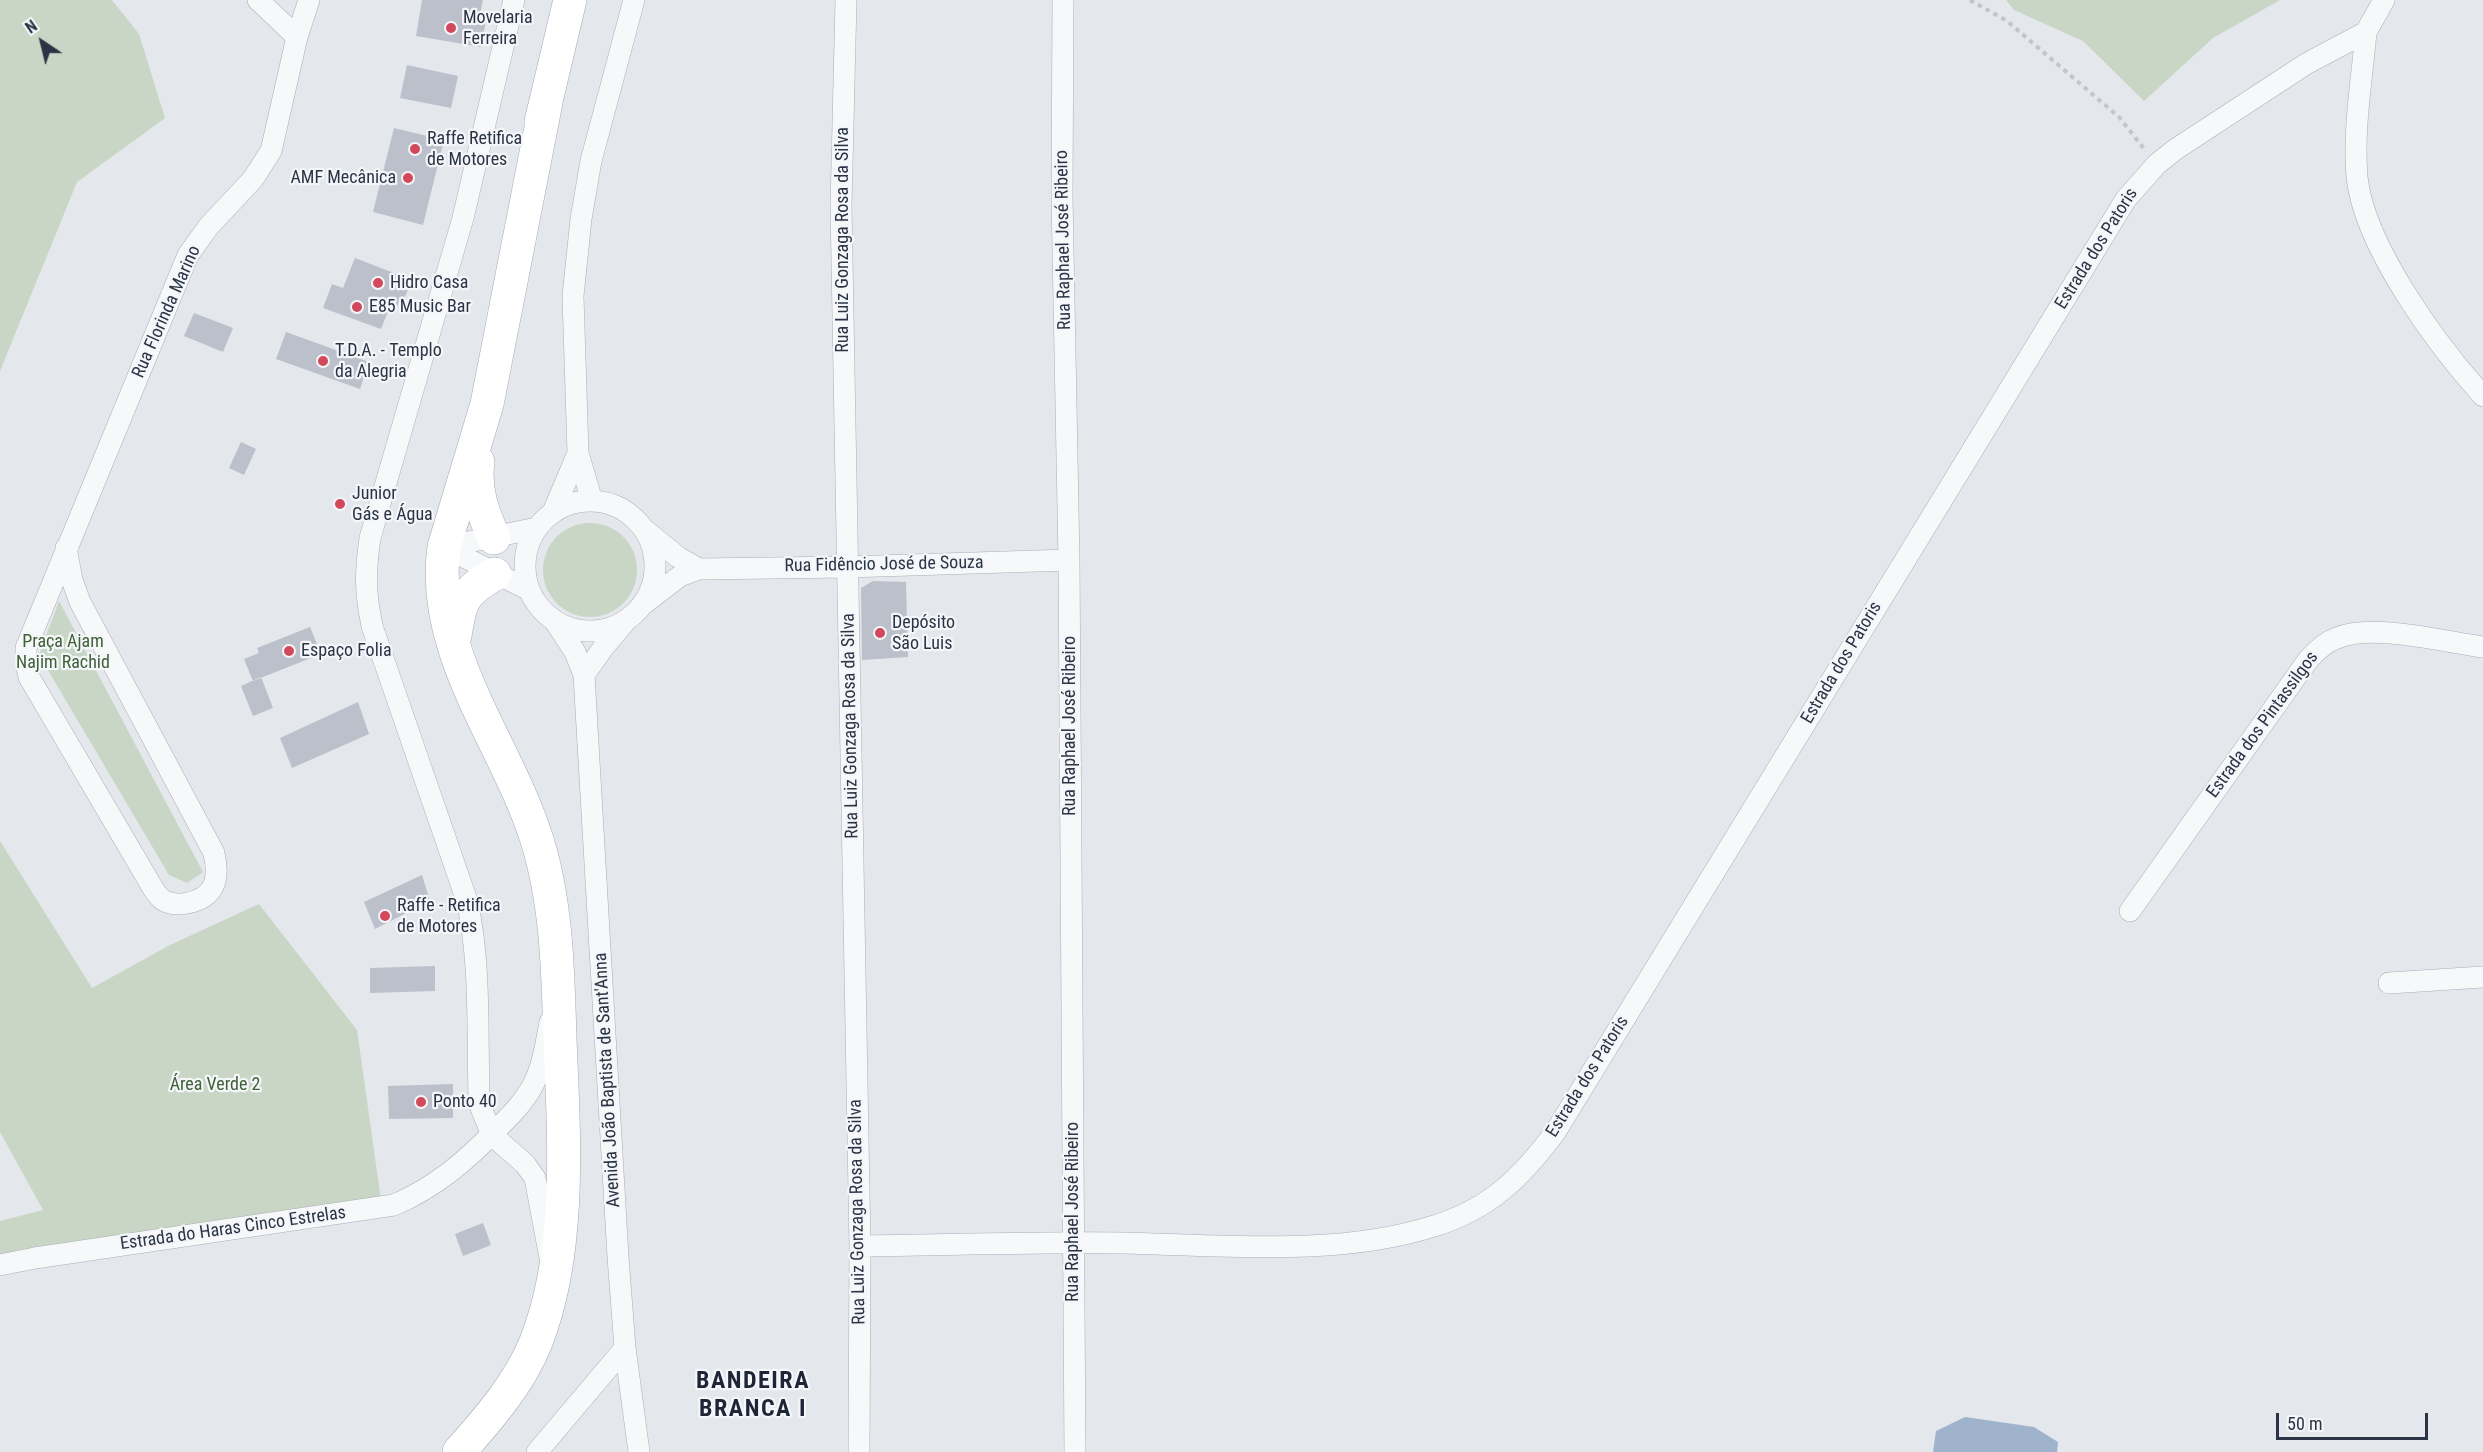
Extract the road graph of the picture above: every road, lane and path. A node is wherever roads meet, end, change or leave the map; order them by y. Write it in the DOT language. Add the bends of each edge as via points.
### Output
graph roads {
  1 [pos="258,0"];
  2 [pos="309,0"];
  3 [pos="514,0"];
  4 [pos="570,0"];
  5 [pos="634,0"];
  6 [pos="846,0"];
  7 [pos="1063,0"];
  8 [pos="1970,0"];
  9 [pos="2384,0"];
  10 [pos="2366,32"];
  11 [pos="297,37"];
  12 [pos="546,102"];
  13 [pos="2157,164"];
  14 [pos="2483,396"];
  15 [pos="487,404"];
  16 [pos="578,453"];
  17 [pos="452,470"];
  18 [pos="592,501"];
  19 [pos="553,512"];
  20 [pos="537,528"];
  21 [pos="645,530"];
  22 [pos="494,538"];
  23 [pos="444,547"];
  24 [pos="66,548"];
  25 [pos="1069,560"];
  26 [pos="848,567"];
  27 [pos="699,569"];
  28 [pos="495,574"];
  29 [pos="420,584"];
  30 [pos="529,590"];
  31 [pos="634,613"];
  32 [pos="554,620"];
  33 [pos="453,646"];
  34 [pos="2483,647"];
  35 [pos="584,675"];
  36 [pos="523,805"];
  37 [pos="2130,911"];
  38 [pos="2483,977"];
  39 [pos="558,982"];
  40 [pos="2389,983"];
  41 [pos="492,1135"];
  42 [pos="1073,1243"];
  43 [pos="860,1246"];
  44 [pos="0,1265"];
  45 [pos="555,1277"];
  46 [pos="625,1348"];
  47 [pos="459,1452"];
  48 [pos="537,1452"];
  49 [pos="639,1452"];
  50 [pos="859,1452"];
  51 [pos="1075,1452"];
  1 -- 11 [label="street"];
  2 -- 11 [label="street, Rua Florinda Marino"];
  3 -- 41 [label="street" via="463,218 370,538 365,572 372,626 473,927 478,1095"];
  4 -- 12 [label="main road"];
  5 -- 16 [label="street" via="591,161 581,219 573,296"];
  6 -- 26 [label="street, Rua Luiz Gonzaga Rosa da Silva" via="841,206"];
  7 -- 25 [label="street, Rua Raphael José Ribeiro" via="1062,197"];
  8 -- 13 [label="path" via="2007,21 2119,117"];
  9 -- 10 [label="street"];
  10 -- 13 [label="street, Estrada dos Patoris" via="2306,64"];
  10 -- 14 [label="street" via="2356,145 2357,179 2365,212 2377,244 2434,337"];
  11 -- 24 [label="street, Rua Florinda Marino" via="271,151 253,179 188,255"];
  12 -- 15 [label="main road"];
  12 -- 17 [label="main road" via="489,313"];
  13 -- 42 [label="street, Estrada dos Patoris" via="2126,199 1533,1163 1504,1191 1436,1226 1391,1238 1269,1246"];
  15 -- 22 [label="main road" via="476,476 483,512"];
  15 -- 23 [label="main road"];
  16 -- 18 [label="street"];
  16 -- 19 [label="street"];
  17 -- 23 [label="main road"];
  17 -- 29 [label="main road" via="431,529"];
  18 -- 19 [label="street" via="571,503"];
  18 -- 21 [label="street" via="613,504 631,514"];
  19 -- 20 [label="street"];
  20 -- 22 [label="street"];
  20 -- 30 [label="street" via="527,548"];
  21 -- 27 [label="street"];
  21 -- 31 [label="street" via="656,568 651,589"];
  22 -- 23 [label="street"];
  23 -- 28 [label="street"];
  23 -- 29 [label="main road"];
  23 -- 33 [label="main road" via="444,596"];
  24 -- 24 [label="street" via="26,648 29,677 154,890 164,901 198,901 215,884 218,869 214,854 80,602"];
  25 -- 26 [label="street, Rua Fidêncio José de Souza"];
  25 -- 42 [label="street, Rua Raphael José Ribeiro"];
  26 -- 27 [label="street, Rua Fidêncio José de Souza"];
  26 -- 43 [label="street, Rua Luiz Gonzaga Rosa da Silva"];
  27 -- 31 [label="street, Rua Fidêncio José de Souza" via="680,576"];
  28 -- 30 [label="street"];
  28 -- 33 [label="main road" via="463,599"];
  29 -- 36 [label="main road" via="434,648 460,708"];
  30 -- 32 [label="street" via="539,607"];
  31 -- 32 [label="street" via="609,628 590,631 571,629"];
  31 -- 35 [label="street"];
  32 -- 35 [label="street, Avenida João Baptista de Sant'Anna" via="575,652"];
  33 -- 36 [label="main road"];
  34 -- 37 [label="street, Estrada dos Pintassilgos" via="2377,632 2356,632 2321,646"];
  35 -- 46 [label="street, Avenida João Baptista de Sant'Anna"];
  36 -- 39 [label="main road" via="536,839 552,907"];
  38 -- 40 [label="street"];
  39 -- 41 [label="street, Estrada do Haras Cinco Estrelas" via="534,1083"];
  39 -- 45 [label="main road" via="565,1153"];
  41 -- 44 [label="street, Estrada do Haras Cinco Estrelas" via="457,1168 394,1205"];
  41 -- 45 [label="street" via="535,1178"];
  42 -- 43 [label="street, Estrada dos Patoris"];
  42 -- 51 [label="street, Rua Raphael José Ribeiro"];
  43 -- 50 [label="street, Rua Luiz Gonzaga Rosa da Silva"];
  45 -- 47 [label="main road" via="536,1342 522,1371 503,1401"];
  46 -- 48 [label="street"];
  46 -- 49 [label="street, Avenida João Baptista de Sant'Anna"];
}
